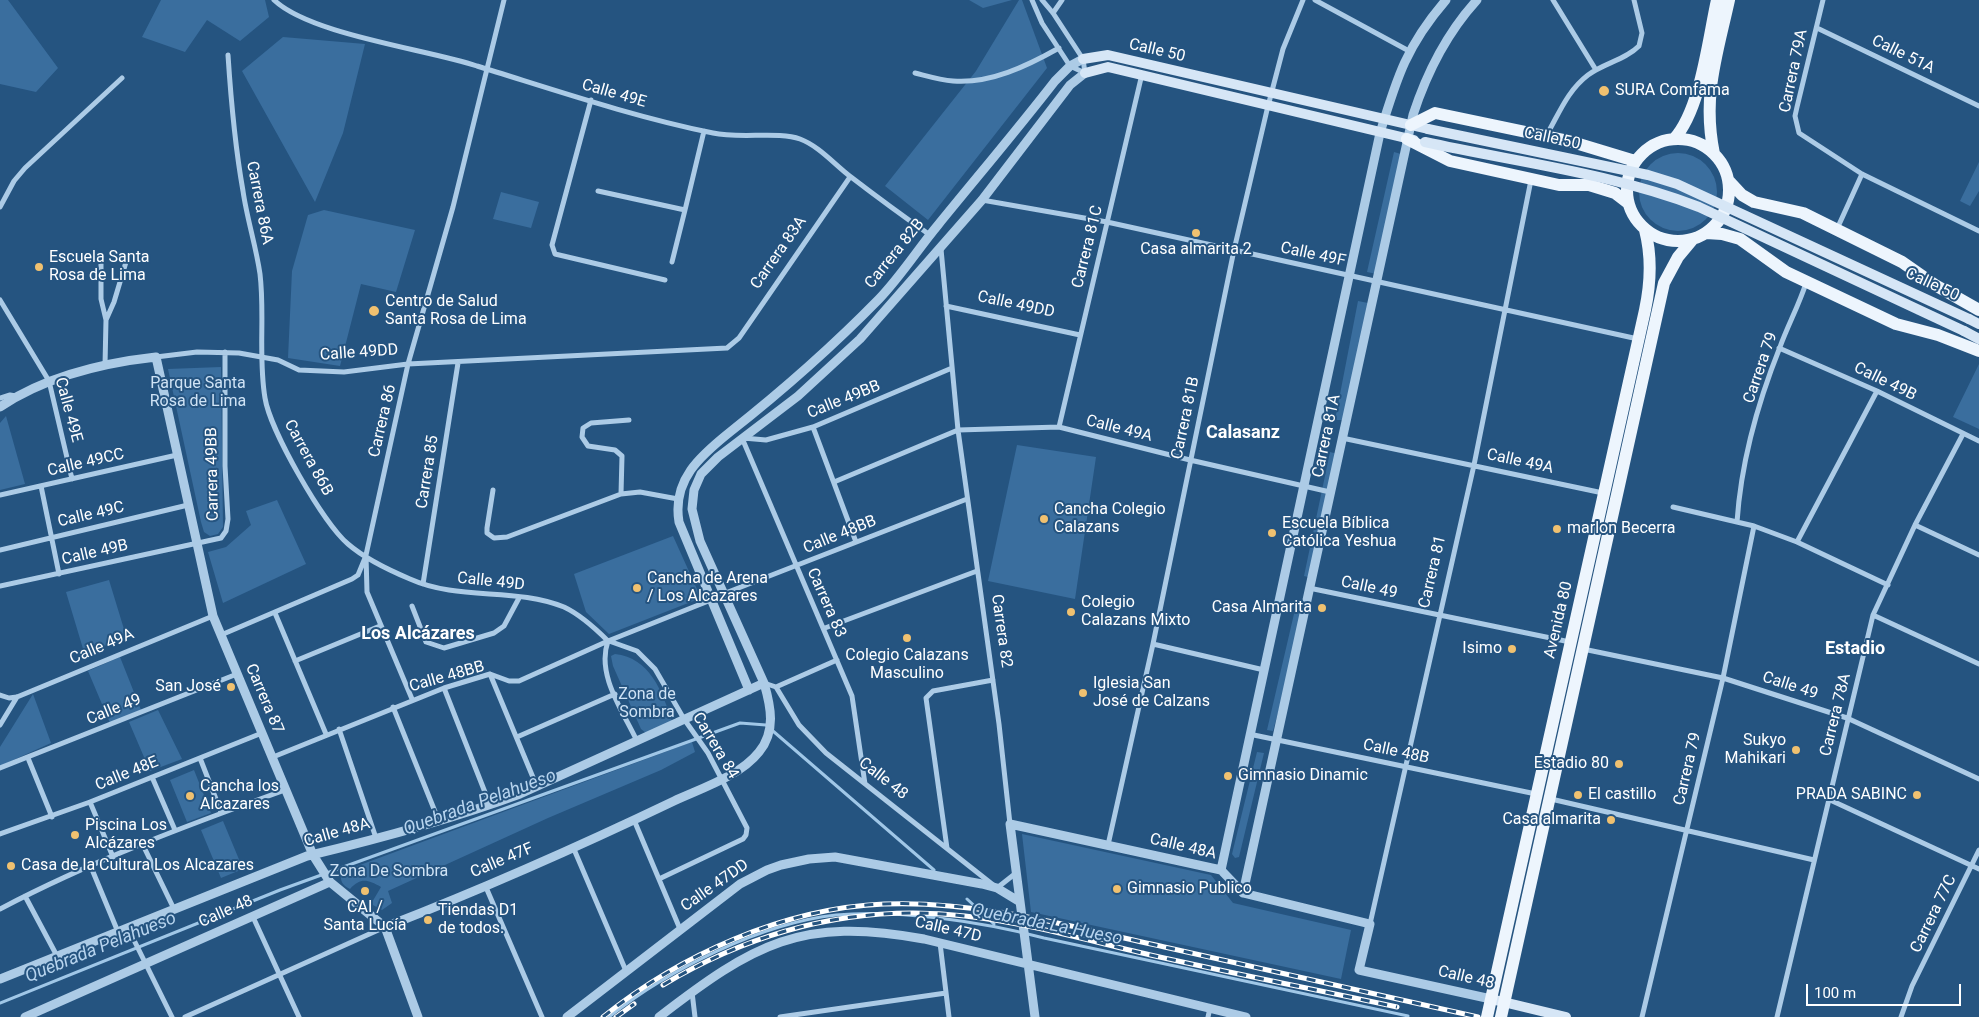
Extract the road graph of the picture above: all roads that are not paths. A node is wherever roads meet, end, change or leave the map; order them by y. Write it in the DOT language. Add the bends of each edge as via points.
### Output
graph roads {
  1 [pos="274,0"];
  2 [pos="504,0"];
  3 [pos="1032,0"];
  4 [pos="1042,0"];
  5 [pos="1062,0"];
  6 [pos="1303,0"];
  7 [pos="1315,0"];
  8 [pos="1446,0"];
  9 [pos="1477,0"];
  10 [pos="1553,0"];
  11 [pos="1634,0"];
  12 [pos="1718,0"];
  13 [pos="1730,0"];
  14 [pos="1823,0"];
  15 [pos="1053,13"];
  16 [pos="1817,28"];
  17 [pos="1059,48"];
  18 [pos="1409,51"];
  19 [pos="228,55"];
  20 [pos="1096,56"];
  21 [pos="1083,59"];
  22 [pos="1070,66"];
  23 [pos="1098,68"];
  24 [pos="487,69"];
  25 [pos="1596,70"];
  26 [pos="915,73"];
  27 [pos="1084,73"];
  28 [pos="1142,74"];
  29 [pos="122,78"];
  30 [pos="1271,93"];
  31 [pos="590,100"];
  32 [pos="1268,105"];
  33 [pos="1979,106"];
  34 [pos="1384,119"];
  35 [pos="1411,125"];
  36 [pos="704,131"];
  37 [pos="1380,132"];
  38 [pos="1545,136"];
  39 [pos="1407,139"];
  40 [pos="1674,139"];
  41 [pos="1714,154"];
  42 [pos="1635,161"];
  43 [pos="1862,174"];
  44 [pos="850,177"];
  45 [pos="1532,179"];
  46 [pos="1729,181"];
  47 [pos="598,191"];
  48 [pos="982,200"];
  49 [pos="1628,203"];
  50 [pos="0,206"];
  51 [pos="685,210"];
  52 [pos="1107,222"];
  53 [pos="1837,229"];
  54 [pos="1646,230"];
  55 [pos="1979,231"];
  56 [pos="1706,233"];
  57 [pos="930,235"];
  58 [pos="1693,239"];
  59 [pos="941,248"];
  60 [pos="1234,250"];
  61 [pos="126,262"];
  62 [pos="672,262"];
  63 [pos="101,264"];
  64 [pos="1349,276"];
  65 [pos="665,280"];
  66 [pos="1376,281"];
  67 [pos="1806,282"];
  68 [pos="0,300"];
  69 [pos="946,306"];
  70 [pos="1504,310"];
  71 [pos="1979,310"];
  72 [pos="106,320"];
  73 [pos="1979,324"];
  74 [pos="1080,335"];
  75 [pos="1639,339"];
  76 [pos="1979,339"];
  77 [pos="732,345"];
  78 [pos="1779,348"];
  79 [pos="1979,351"];
  80 [pos="225,352"];
  81 [pos="262,356"];
  82 [pos="156,358"];
  83 [pos="458,363"];
  84 [pos="408,364"];
  85 [pos="105,365"];
  86 [pos="952,368"];
  87 [pos="49,381"];
  88 [pos="1877,391"];
  89 [pos="17,397"];
  90 [pos="0,398"];
  91 [pos="0,407"];
  92 [pos="629,420"];
  93 [pos="813,427"];
  94 [pos="1059,427"];
  95 [pos="958,430"];
  96 [pos="1963,434"];
  97 [pos="742,438"];
  98 [pos="1342,438"];
  99 [pos="1979,441"];
  100 [pos="177,455"];
  101 [pos="1190,460"];
  102 [pos="1474,465"];
  103 [pos="72,479"];
  104 [pos="834,482"];
  105 [pos="40,486"];
  106 [pos="1304,486"];
  107 [pos="492,490"];
  108 [pos="1330,492"];
  109 [pos="1604,493"];
  110 [pos="621,494"];
  111 [pos="0,495"];
  112 [pos="678,499"];
  113 [pos="967,499"];
  114 [pos="188,506"];
  115 [pos="1673,507"];
  116 [pos="1737,522"];
  117 [pos="1916,525"];
  118 [pos="1754,526"];
  119 [pos="51,538"];
  120 [pos="856,542"];
  121 [pos="1797,542"];
  122 [pos="196,544"];
  123 [pos="0,550"];
  124 [pos="366,555"];
  125 [pos="1979,555"];
  126 [pos="796,567"];
  127 [pos="977,571"];
  128 [pos="59,574"];
  129 [pos="423,584"];
  130 [pos="1888,585"];
  131 [pos="0,586"];
  132 [pos="1308,588"];
  133 [pos="723,594"];
  134 [pos="519,598"];
  135 [pos="711,600"];
  136 [pos="412,606"];
  137 [pos="275,613"];
  138 [pos="1439,615"];
  139 [pos="1874,615"];
  140 [pos="213,616"];
  141 [pos="380,626"];
  142 [pos="825,628"];
  143 [pos="221,635"];
  144 [pos="608,641"];
  145 [pos="1571,642"];
  146 [pos="1153,644"];
  147 [pos="1583,649"];
  148 [pos="836,660"];
  149 [pos="295,661"];
  150 [pos="1979,664"];
  151 [pos="1264,670"];
  152 [pos="237,674"];
  153 [pos="490,674"];
  154 [pos="1723,678"];
  155 [pos="993,680"];
  156 [pos="764,683"];
  157 [pos="776,687"];
  158 [pos="444,688"];
  159 [pos="749,690"];
  160 [pos="615,694"];
  161 [pos="0,695"];
  162 [pos="18,697"];
  163 [pos="412,699"];
  164 [pos="393,707"];
  165 [pos="1848,718"];
  166 [pos="684,719"];
  167 [pos="0,725"];
  168 [pos="339,729"];
  169 [pos="262,733"];
  170 [pos="326,734"];
  171 [pos="1250,734"];
  172 [pos="517,736"];
  173 [pos="1276,740"];
  174 [pos="637,741"];
  175 [pos="273,757"];
  176 [pos="28,758"];
  177 [pos="200,758"];
  178 [pos="1405,767"];
  179 [pos="0,768"];
  180 [pos="152,778"];
  181 [pos="721,778"];
  182 [pos="1979,778"];
  183 [pos="866,784"];
  184 [pos="537,787"];
  185 [pos="285,790"];
  186 [pos="1537,794"];
  187 [pos="1550,798"];
  188 [pos="1828,799"];
  189 [pos="90,802"];
  190 [pos="490,805"];
  191 [pos="221,812"];
  192 [pos="52,816"];
  193 [pos="438,819"];
  194 [pos="634,820"];
  195 [pos="1010,824"];
  196 [pos="175,830"];
  197 [pos="1686,830"];
  198 [pos="0,834"];
  199 [pos="376,838"];
  200 [pos="142,843"];
  201 [pos="1108,845"];
  202 [pos="573,847"];
  203 [pos="947,848"];
  204 [pos="1979,850"];
  205 [pos="112,857"];
  206 [pos="315,859"];
  207 [pos="1814,860"];
  208 [pos="1971,866"];
  209 [pos="91,867"];
  210 [pos="1979,869"];
  211 [pos="1221,870"];
  212 [pos="1017,872"];
  213 [pos="328,879"];
  214 [pos="658,879"];
  215 [pos="485,885"];
  216 [pos="996,888"];
  217 [pos="1243,894"];
  218 [pos="24,896"];
  219 [pos="1020,902"];
  220 [pos="0,909"];
  221 [pos="174,910"];
  222 [pos="253,917"];
  223 [pos="1370,924"];
  224 [pos="385,927"];
  225 [pos="680,929"];
  226 [pos="130,931"];
  227 [pos="118,932"];
  228 [pos="940,943"];
  229 [pos="56,956"];
  230 [pos="144,961"];
  231 [pos="1026,963"];
  232 [pos="626,970"];
  233 [pos="1360,970"];
  234 [pos="279,974"];
  235 [pos="0,979"];
  236 [pos="692,992"];
  237 [pos="946,993"];
  238 [pos="1490,999"];
  239 [pos="1504,1002"];
  240 [pos="1209,1013"];
  241 [pos="38,1015"];
  242 [pos="25,1017"];
  243 [pos="172,1017"];
  244 [pos="186,1017"];
  245 [pos="299,1017"];
  246 [pos="418,1017"];
  247 [pos="542,1017"];
  248 [pos="567,1017"];
  249 [pos="659,1017"];
  250 [pos="695,1017"];
  251 [pos="780,1017"];
  252 [pos="949,1017"];
  253 [pos="1035,1017"];
  254 [pos="1246,1017"];
  255 [pos="1487,1017"];
  256 [pos="1501,1017"];
  257 [pos="1566,1017"];
  258 [pos="1642,1017"];
  259 [pos="1777,1017"];
  260 [pos="1901,1017"];
  1 -- 24 [label="street, Calle 49E" via="304,18 330,28"];
  2 -- 24 [label="street, Carrera 86"];
  3 -- 17 [label="street" via="1042,23"];
  4 -- 15 [label="street"];
  5 -- 15 [label="street"];
  6 -- 30 [label="street, Carrera 81B" via="1285,43"];
  7 -- 18 [label="street"];
  8 -- 18 [label="street, Carrera 81A"];
  9 -- 35 [label="street, Carrera 81A" via="1453,29 1434,61"];
  10 -- 25 [label="street"];
  11 -- 25 [label="street" via="1642,43"];
  12 -- 40 [label="main road" via="1692,109"];
  13 -- 41 [label="main road" via="1708,101"];
  14 -- 16 [label="street, Carrera 79A"];
  15 -- 21 [label="street"];
  16 -- 33 [label="street, Calle 51A"];
  16 -- 43 [label="street, Carrera 79A" via="1795,116 1799,133"];
  17 -- 22 [label="street"];
  17 -- 26 [label="street" via="1023,68 1004,74 951,81"];
  18 -- 34 [label="street, Carrera 81A" via="1396,79"];
  19 -- 81 [label="street, Carrera 86A" via="232,121 260,273"];
  20 -- 21 [label="main road, Carrera 82B"];
  20 -- 30 [label="main road, Calle 50" via="1108,55"];
  21 -- 22 [label="street, Carrera 82B"];
  21 -- 27 [label="street"];
  22 -- 27 [label="street"];
  22 -- 57 [label="street, Carrera 82B"];
  23 -- 27 [label="main road, Carrera 82B"];
  23 -- 28 [label="main road, Calle 50"];
  24 -- 31 [label="street, Calle 49E"];
  24 -- 84 [label="street, Carrera 86" via="453,207"];
  25 -- 38 [label="street" via="1570,94"];
  27 -- 48 [label="street, Carrera 82B" via="1070,85"];
  28 -- 32 [label="main road, Calle 50"];
  28 -- 52 [label="street, Carrera 81C"];
  29 -- 50 [label="street" via="24,168"];
  30 -- 32 [label="street, Carrera 81B"];
  30 -- 34 [label="main road, Calle 50"];
  31 -- 36 [label="street, Calle 49E"];
  31 -- 65 [label="street" via="552,245 555,254"];
  32 -- 37 [label="main road, Calle 50"];
  32 -- 60 [label="street, Carrera 81B"];
  34 -- 35 [label="main road, Calle 50"];
  34 -- 37 [label="street, Carrera 81A"];
  35 -- 38 [label="main road" via="1435,114"];
  35 -- 39 [label="street, Carrera 81A"];
  35 -- 73 [label="main road, Calle 50, bridge" via="1648,175 1677,184"];
  36 -- 44 [label="street, Calle 49E" via="732,136 798,138"];
  36 -- 51 [label="street"];
  37 -- 39 [label="main road, Calle 50"];
  37 -- 64 [label="street, Carrera 81A"];
  38 -- 42 [label="main road"];
  39 -- 45 [label="main road" via="1450,161"];
  39 -- 66 [label="street, Carrera 81A"];
  39 -- 76 [label="main road, Calle 50, bridge" via="1604,178 1672,197"];
  40 -- 41 [label="main road" via="1702,145"];
  40 -- 42 [label="main road" via="1652,146"];
  41 -- 46 [label="main road"];
  42 -- 49 [label="main road" via="1626,188"];
  43 -- 53 [label="street"];
  43 -- 55 [label="street, Carrera 79A"];
  44 -- 57 [label="street, Calle 49E"];
  44 -- 77 [label="street, Carrera 83A"];
  45 -- 49 [label="main road" via="1559,185 1589,184"];
  45 -- 70 [label="street, Carrera 81"];
  46 -- 53 [label="main road" via="1754,202 1802,213"];
  46 -- 56 [label="main road" via="1725,211"];
  47 -- 51 [label="street"];
  48 -- 52 [label="street, Calle 49F"];
  48 -- 59 [label="street, Carrera 82B"];
  49 -- 54 [label="main road"];
  51 -- 62 [label="street"];
  52 -- 60 [label="street, Calle 49F"];
  52 -- 74 [label="street, Carrera 81C"];
  53 -- 71 [label="main road" via="1902,262"];
  54 -- 58 [label="main road" via="1668,240"];
  54 -- 75 [label="main road, Avenida 80" via="1651,272"];
  56 -- 58 [label="main road"];
  56 -- 67 [label="main road" via="1740,239 1786,272"];
  57 -- 112 [label="street, Carrera 82B" via="880,298 838,339 709,448 688,473"];
  58 -- 147 [label="main road, Avenida 80" via="1664,283"];
  59 -- 69 [label="street, Carrera 82"];
  59 -- 97 [label="street, Carrera 82B" via="850,349 798,396"];
  60 -- 64 [label="street, Calle 49F"];
  60 -- 101 [label="street, Carrera 81B"];
  61 -- 72 [label="street"];
  63 -- 72 [label="street" via="101,299"];
  64 -- 66 [label="street, Calle 49F"];
  64 -- 106 [label="street, Carrera 81A"];
  66 -- 70 [label="street, Calle 49F"];
  66 -- 98 [label="street, Carrera 81A"];
  67 -- 78 [label="street, Carrera 79"];
  67 -- 79 [label="main road" via="1896,324 1938,335"];
  68 -- 87 [label="street, Calle 49E"];
  69 -- 74 [label="street, Calle 49DD"];
  69 -- 86 [label="street, Carrera 82"];
  70 -- 75 [label="street, Calle 49F"];
  70 -- 102 [label="street, Carrera 81"];
  72 -- 85 [label="street"];
  74 -- 94 [label="street, Carrera 81C"];
  75 -- 109 [label="main road, Avenida 80"];
  77 -- 83 [label="street, Calle 49DD" via="716,350"];
  78 -- 88 [label="street, Calle 49B"];
  78 -- 116 [label="street, Carrera 79" via="1750,437 1738,494"];
  80 -- 81 [label="street, Calle 49DD"];
  80 -- 82 [label="street, Calle 49DD"];
  80 -- 122 [label="street, Carrera 49BB" via="227,526 221,538"];
  81 -- 84 [label="street, Calle 49DD" via="299,370 319,372"];
  81 -- 124 [label="street, Carrera 86B" via="265,400 294,466 337,533"];
  82 -- 85 [label="street, Calle 49DD"];
  82 -- 100 [label="street, Carrera 87"];
  83 -- 84 [label="street, Calle 49DD"];
  83 -- 129 [label="street, Carrera 85"];
  84 -- 124 [label="street, Carrera 86"];
  85 -- 87 [label="street, Calle 49DD"];
  86 -- 93 [label="street, Calle 49BB"];
  86 -- 95 [label="street, Carrera 82"];
  87 -- 89 [label="street, Calle 49DD"];
  87 -- 103 [label="street, Calle 49E"];
  88 -- 96 [label="street, Calle 49B"];
  88 -- 121 [label="street"];
  89 -- 90 [label="street"];
  89 -- 91 [label="street, Calle 49DD"];
  92 -- 110 [label="street" via="591,423 583,428 582,434 588,446 615,450 622,456"];
  93 -- 97 [label="street, Calle 49BB" via="766,440"];
  93 -- 104 [label="street"];
  94 -- 95 [label="street, Calle 49A"];
  94 -- 101 [label="street, Calle 49A"];
  95 -- 104 [label="street"];
  95 -- 113 [label="street, Carrera 82"];
  96 -- 99 [label="street, Calle 49B"];
  96 -- 117 [label="street, Carrera 78A"];
  97 -- 126 [label="street, Carrera 83"];
  97 -- 133 [label="street" via="700,474 693,496 692,509 700,541"];
  98 -- 102 [label="street, Calle 49A"];
  98 -- 108 [label="street, Carrera 81A"];
  100 -- 103 [label="street, Calle 49CC"];
  100 -- 114 [label="street, Carrera 87"];
  101 -- 106 [label="street, Calle 49A"];
  101 -- 146 [label="street, Carrera 81B"];
  102 -- 109 [label="street, Calle 49A"];
  102 -- 138 [label="street, Carrera 81"];
  103 -- 105 [label="street, Calle 49CC"];
  104 -- 120 [label="street"];
  105 -- 111 [label="street, Calle 49CC"];
  105 -- 119 [label="street"];
  106 -- 108 [label="street, Calle 49A"];
  106 -- 151 [label="street, Carrera 81A"];
  107 -- 110 [label="street" via="486,528 494,538 507,537"];
  108 -- 132 [label="street, Carrera 81A"];
  109 -- 145 [label="main road, Avenida 80"];
  110 -- 112 [label="street" via="640,492"];
  112 -- 135 [label="street" via="677,513 682,531"];
  113 -- 120 [label="street, Calle 48BB"];
  113 -- 127 [label="street, Carrera 82"];
  114 -- 119 [label="street, Calle 49C"];
  114 -- 122 [label="street, Carrera 87"];
  115 -- 116 [label="street"];
  116 -- 118 [label="street"];
  117 -- 125 [label="street"];
  117 -- 130 [label="street, Carrera 78A"];
  118 -- 121 [label="street"];
  118 -- 154 [label="street, Carrera 79"];
  119 -- 123 [label="street, Calle 49C"];
  119 -- 128 [label="street"];
  120 -- 126 [label="street, Calle 48BB"];
  121 -- 130 [label="street"];
  122 -- 128 [label="street, Calle 49B"];
  122 -- 140 [label="street, Carrera 87"];
  124 -- 129 [label="street, Calle 49D"];
  124 -- 137 [label="street" via="355,577"];
  124 -- 141 [label="street, Carrera 86" via="367,592"];
  126 -- 133 [label="street, Calle 48BB"];
  126 -- 142 [label="street, Carrera 83"];
  127 -- 142 [label="street"];
  127 -- 155 [label="street, Carrera 82"];
  128 -- 131 [label="street, Calle 49B"];
  129 -- 134 [label="street, Calle 49D" via="457,592"];
  130 -- 139 [label="street, Carrera 78A"];
  132 -- 138 [label="street, Calle 49"];
  132 -- 173 [label="street, Carrera 81A"];
  133 -- 156 [label="street"];
  134 -- 136 [label="street" via="504,626 494,633 444,648 426,642"];
  134 -- 144 [label="street, Calle 49D" via="563,607 580,616"];
  135 -- 144 [label="street, Calle 48BB"];
  135 -- 159 [label="street"];
  137 -- 143 [label="street"];
  137 -- 149 [label="street"];
  138 -- 145 [label="street, Calle 49"];
  138 -- 178 [label="street, Carrera 81"];
  139 -- 150 [label="street"];
  139 -- 165 [label="street, Carrera 78A"];
  140 -- 143 [label="street, Carrera 87"];
  140 -- 162 [label="street, Calle 49A"];
  141 -- 149 [label="street"];
  141 -- 163 [label="street, Carrera 86"];
  142 -- 148 [label="street, Carrera 83"];
  143 -- 152 [label="street, Carrera 87"];
  144 -- 153 [label="street, Calle 48BB" via="518,682"];
  144 -- 160 [label="street" via="604,661"];
  144 -- 166 [label="street, Carrera 84" via="632,648 647,659"];
  145 -- 186 [label="main road, Avenida 80"];
  146 -- 151 [label="street"];
  146 -- 201 [label="street, Carrera 81B"];
  147 -- 154 [label="street, Calle 49"];
  147 -- 187 [label="main road, Avenida 80"];
  148 -- 157 [label="street"];
  148 -- 183 [label="street, Carrera 83" via="855,703"];
  149 -- 170 [label="street"];
  151 -- 171 [label="street, Carrera 81A"];
  152 -- 169 [label="street, Carrera 87"];
  152 -- 176 [label="street, Calle 49"];
  153 -- 158 [label="street, Calle 48BB"];
  153 -- 172 [label="street"];
  154 -- 165 [label="street, Calle 49"];
  154 -- 197 [label="street, Carrera 79"];
  155 -- 195 [label="street, Carrera 82"];
  155 -- 203 [label="street" via="930,692 926,701"];
  156 -- 157 [label="street"];
  156 -- 159 [label="street, Calle 48A"];
  156 -- 181 [label="street, Calle 47F" via="771,728 758,754"];
  157 -- 183 [label="street, Calle 48" via="799,725 811,738"];
  158 -- 163 [label="street, Calle 48BB"];
  158 -- 190 [label="street"];
  159 -- 166 [label="street, Calle 48A"];
  160 -- 172 [label="street"];
  160 -- 174 [label="street"];
  161 -- 162 [label="street, Calle 49A"];
  162 -- 167 [label="street"];
  163 -- 164 [label="street, Calle 48BB"];
  164 -- 168 [label="street, Calle 48BB"];
  164 -- 193 [label="street"];
  165 -- 182 [label="street, Calle 49"];
  165 -- 188 [label="street, Carrera 78A"];
  166 -- 174 [label="street, Calle 48A"];
  166 -- 181 [label="street, Carrera 84"];
  168 -- 170 [label="street, Calle 48BB"];
  168 -- 199 [label="street"];
  169 -- 175 [label="street, Carrera 87"];
  169 -- 177 [label="street, Calle 48E"];
  170 -- 175 [label="street, Calle 48BB"];
  171 -- 173 [label="street, Calle 48B"];
  171 -- 211 [label="street, Carrera 81A"];
  172 -- 184 [label="street"];
  173 -- 178 [label="street, Calle 48B"];
  173 -- 217 [label="street, Carrera 81A"];
  174 -- 184 [label="street, Calle 48A"];
  175 -- 185 [label="street, Carrera 87"];
  176 -- 179 [label="street, Calle 49"];
  176 -- 192 [label="street"];
  177 -- 180 [label="street, Calle 48E"];
  177 -- 191 [label="street"];
  178 -- 186 [label="street, Calle 48B"];
  178 -- 223 [label="street, Carrera 81"];
  180 -- 189 [label="street, Calle 48E"];
  180 -- 196 [label="street"];
  181 -- 194 [label="street, Calle 47F"];
  181 -- 214 [label="street, Carrera 84" via="747,828 746,835"];
  183 -- 203 [label="street, Calle 48"];
  184 -- 190 [label="street, Calle 48A"];
  185 -- 191 [label="street"];
  185 -- 206 [label="street, Carrera 87"];
  186 -- 238 [label="main road, Avenida 80"];
  187 -- 197 [label="street"];
  187 -- 239 [label="main road, Avenida 80"];
  188 -- 207 [label="street, Carrera 78A"];
  188 -- 208 [label="street"];
  189 -- 192 [label="street, Calle 48E"];
  189 -- 205 [label="street"];
  190 -- 193 [label="street, Calle 48A"];
  191 -- 196 [label="street"];
  192 -- 198 [label="street, Calle 48E"];
  193 -- 199 [label="street, Calle 48A"];
  194 -- 202 [label="street, Calle 47F"];
  194 -- 214 [label="street"];
  195 -- 201 [label="street, Calle 48A"];
  195 -- 212 [label="street, Carrera 82"];
  196 -- 200 [label="street"];
  197 -- 207 [label="street"];
  197 -- 258 [label="street, Carrera 79"];
  199 -- 206 [label="street, Calle 48A"];
  200 -- 205 [label="street"];
  200 -- 221 [label="street"];
  201 -- 211 [label="street, Calle 48A"];
  202 -- 215 [label="street, Calle 47F"];
  202 -- 232 [label="street"];
  203 -- 216 [label="street, Calle 48"];
  204 -- 208 [label="street, Carrera 77C"];
  205 -- 209 [label="street"];
  206 -- 213 [label="street, Carrera 87"];
  206 -- 221 [label="street, Calle 48A"];
  207 -- 259 [label="street, Carrera 78A"];
  208 -- 210 [label="street"];
  208 -- 260 [label="street, Carrera 77C" via="1912,986"];
  209 -- 218 [label="street"];
  209 -- 227 [label="street"];
  211 -- 217 [label="street, Calle 48A"];
  212 -- 216 [label="street"];
  212 -- 219 [label="street, Carrera 82"];
  213 -- 222 [label="street, Calle 48"];
  213 -- 224 [label="street, Carrera 87"];
  214 -- 225 [label="street"];
  215 -- 224 [label="street, Calle 47F"];
  215 -- 247 [label="street"];
  216 -- 219 [label="street, Calle 47DD"];
  216 -- 225 [label="street, Calle 47DD" via="835,857 809,859 753,876"];
  217 -- 223 [label="street"];
  218 -- 220 [label="street"];
  218 -- 229 [label="street"];
  219 -- 231 [label="street, Carrera 82"];
  221 -- 226 [label="street, Calle 48A"];
  222 -- 230 [label="street, Calle 48"];
  222 -- 234 [label="street"];
  223 -- 233 [label="street, Carrera 81"];
  224 -- 234 [label="street, Calle 47F"];
  224 -- 246 [label="street"];
  225 -- 232 [label="street, Calle 47DD"];
  226 -- 227 [label="street, Calle 48A"];
  226 -- 230 [label="street"];
  227 -- 229 [label="street, Calle 48A"];
  228 -- 231 [label="street, Calle 47D"];
  228 -- 236 [label="street, Calle 47D" via="864,931 805,935 755,951"];
  228 -- 237 [label="street"];
  229 -- 235 [label="street, Calle 48A"];
  230 -- 241 [label="street, Calle 48"];
  230 -- 243 [label="street"];
  231 -- 240 [label="street, Calle 47D"];
  231 -- 253 [label="street, Carrera 82"];
  232 -- 248 [label="street, Calle 47DD"];
  233 -- 238 [label="street, Calle 48"];
  234 -- 244 [label="street, Calle 47F"];
  234 -- 245 [label="street"];
  236 -- 249 [label="street, Calle 47D"];
  236 -- 250 [label="street"];
  237 -- 251 [label="street"];
  237 -- 252 [label="street"];
  238 -- 239 [label="main road, Calle 48"];
  238 -- 255 [label="main road, Avenida 80"];
  239 -- 256 [label="main road, Avenida 80"];
  239 -- 257 [label="main road, Calle 48"];
  240 -- 254 [label="street, Calle 47D"];
  241 -- 242 [label="street, Calle 48"];
}
